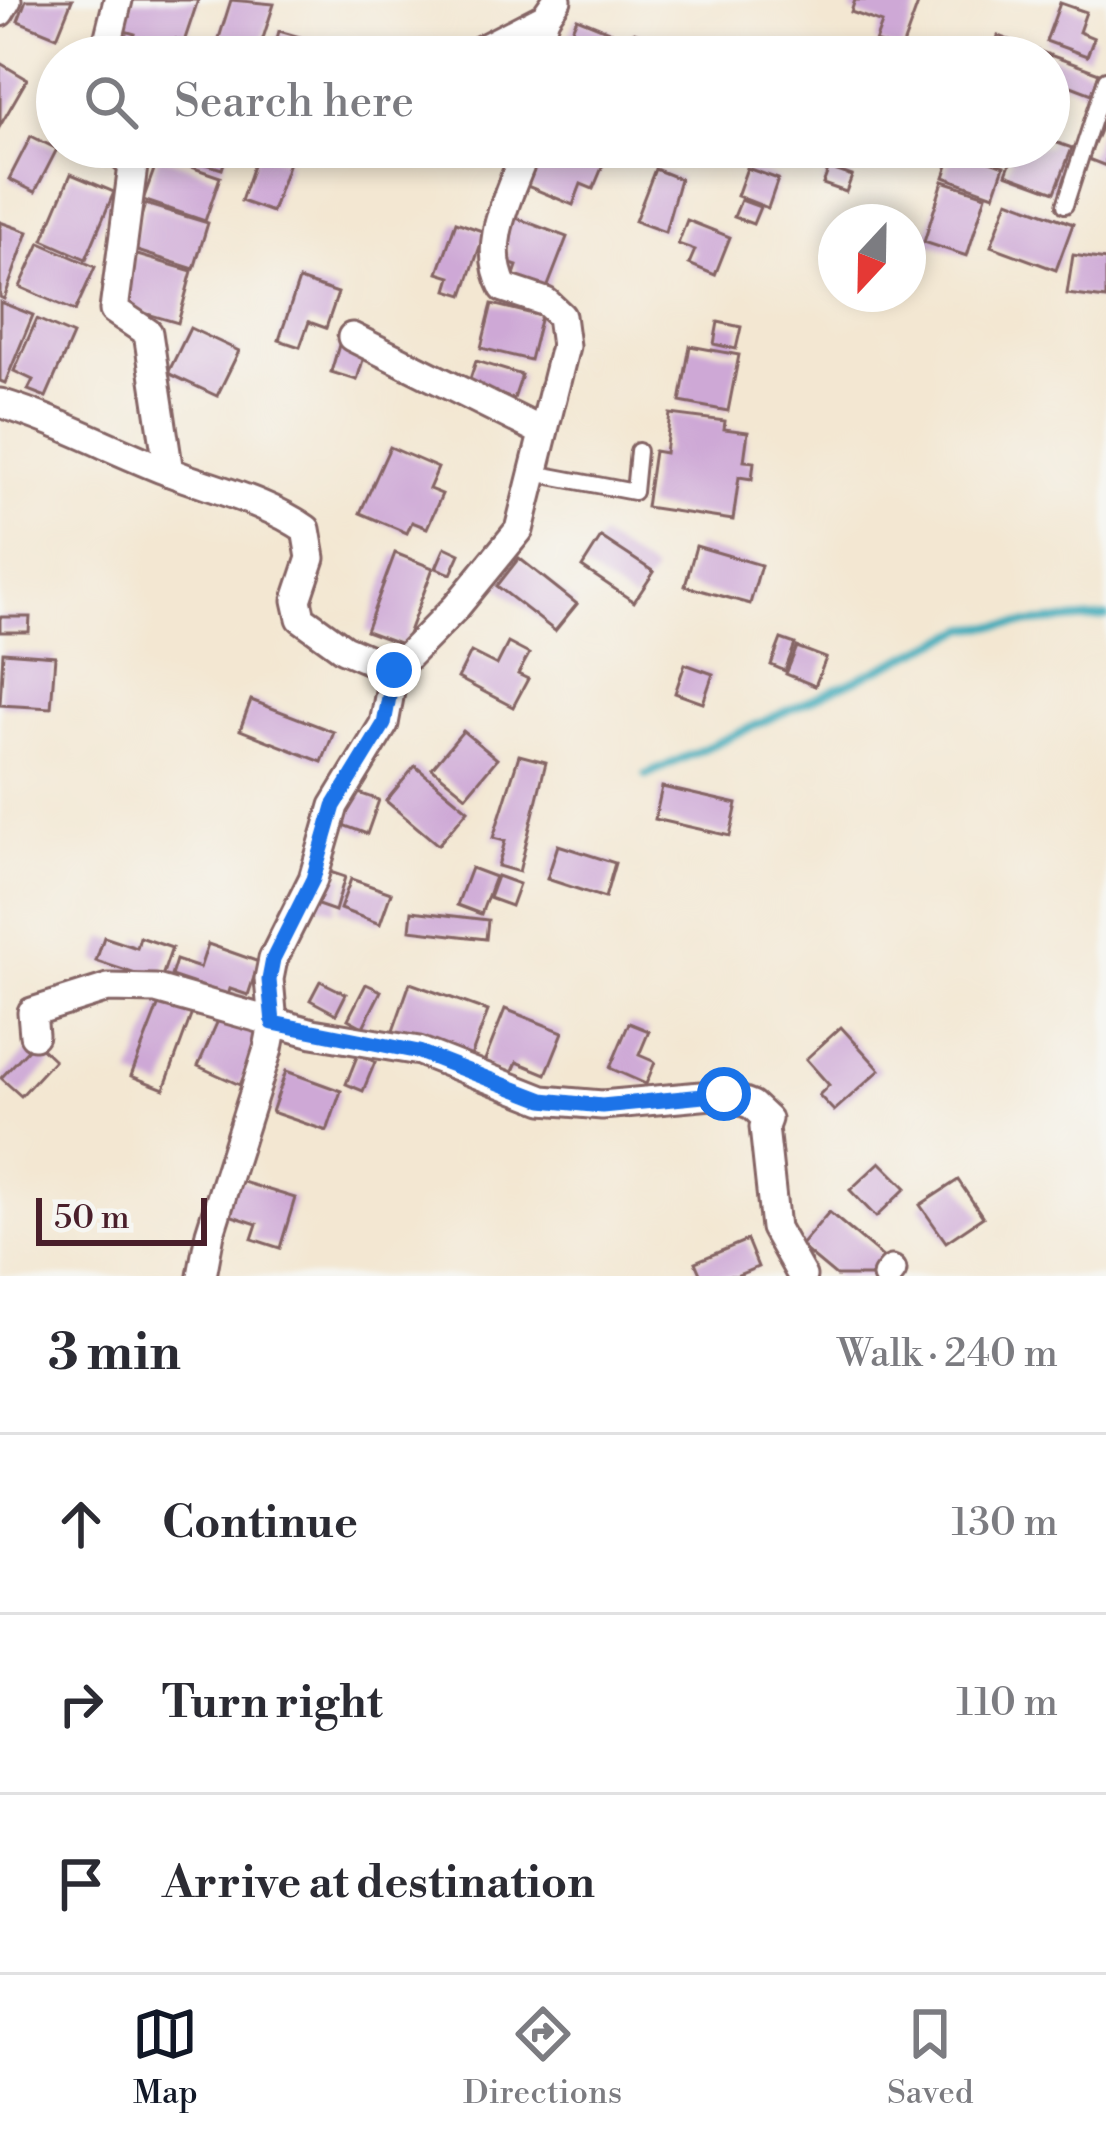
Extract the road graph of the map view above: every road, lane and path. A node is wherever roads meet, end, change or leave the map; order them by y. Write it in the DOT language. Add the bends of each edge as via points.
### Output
graph roads {
  1 [pos="7,0"];
  2 [pos="118,0"];
  3 [pos="551,9"];
  4 [pos="0,12"];
  5 [pos="109,36"];
  6 [pos="505,36"];
  7 [pos="1106,79"];
  8 [pos="133,168"];
  9 [pos="520,168"];
  10 [pos="1065,205"];
  11 [pos="352,337"];
  12 [pos="0,403"];
  13 [pos="543,432"];
  14 [pos="638,452"];
  15 [pos="169,472"];
  16 [pos="534,473"];
  17 [pos="394,670"];
  18 [pos="273,1023"];
  19 [pos="34,1035"];
  20 [pos="796,1265"];
  21 [pos="202,1276"];
  22 [pos="819,1276"];
  1 -- 4 [label="street"];
  2 -- 5 [label="street"];
  3 -- 6 [label="street"];
  7 -- 10 [label="lane"];
  8 -- 15 [label="street" via="114,310 148,332"];
  9 -- 13 [label="street" via="492,266 504,288 561,316 566,346"];
  11 -- 13 [label="street"];
  12 -- 15 [label="street"];
  13 -- 16 [label="street"];
  14 -- 16 [label="lane" via="634,492"];
  15 -- 17 [label="street" via="276,508 306,529 311,558 297,600 301,617 344,649"];
  16 -- 17 [label="street" via="519,530"];
  17 -- 18 [label="street" via="384,724 334,806 313,879 273,959"];
  18 -- 19 [label="street" via="156,989 108,988 32,1012"];
  18 -- 20 [label="street" via="419,1052 543,1100 602,1106 724,1094 752,1105 767,1119 776,1228"];
  18 -- 21 [label="street"];
  20 -- 22 [label="street"];
}
